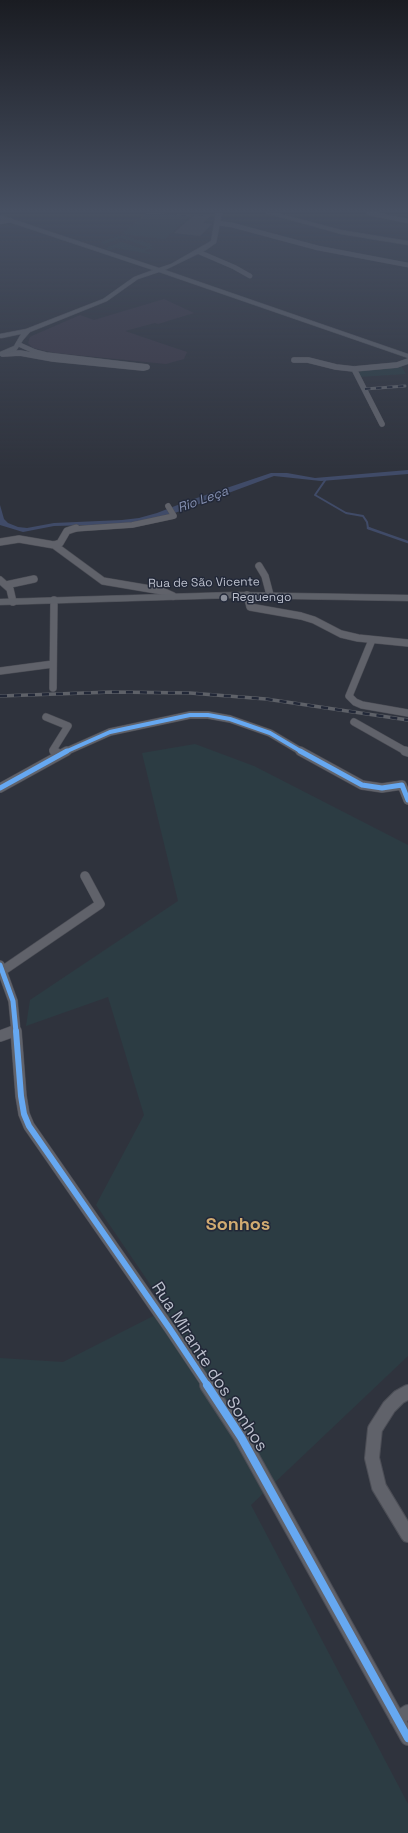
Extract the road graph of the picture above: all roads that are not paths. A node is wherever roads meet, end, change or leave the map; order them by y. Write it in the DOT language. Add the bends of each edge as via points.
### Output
graph roads {
  1 [pos="107,299"];
  2 [pos="242,299"];
  3 [pos="28,331"];
  4 [pos="1,336"];
  5 [pos="18,344"];
  6 [pos="1,354"];
  7 [pos="408,356"];
  8 [pos="294,360"];
  9 [pos="80,362"];
  10 [pos="108,362"];
  11 [pos="408,362"];
  12 [pos="354,369"];
  13 [pos="382,424"];
  14 [pos="168,506"];
  15 [pos="0,542"];
  16 [pos="54,545"];
  17 [pos="259,566"];
  18 [pos="34,579"];
  19 [pos="0,580"];
  20 [pos="6,585"];
  21 [pos="247,595"];
  22 [pos="270,595"];
  23 [pos="174,596"];
  24 [pos="408,598"];
  25 [pos="54,600"];
  26 [pos="0,602"];
  27 [pos="13,602"];
  28 [pos="372,640"];
  29 [pos="408,643"];
  30 [pos="54,664"];
  31 [pos="0,671"];
  32 [pos="53,688"];
  33 [pos="408,713"];
  34 [pos="46,717"];
  35 [pos="354,722"];
  36 [pos="408,752"];
  37 [pos="59,754"];
  38 [pos="405,784"];
  39 [pos="0,788"];
  40 [pos="408,800"];
  41 [pos="86,876"];
  42 [pos="1,968"];
  43 [pos="14,1031"];
  44 [pos="0,1036"];
  45 [pos="408,1392"];
  46 [pos="408,1535"];
  47 [pos="403,1715"];
  48 [pos="408,1738"];
  1 -- 3 [label="street"];
  2 -- 7 [label="street"];
  3 -- 4 [label="street"];
  3 -- 5 [label="street"];
  4 -- 5 [label="street" via="11,338"];
  5 -- 6 [label="street" via="14,350"];
  5 -- 10 [label="street" via="31,352 46,355"];
  6 -- 9 [label="street" via="20,353"];
  8 -- 12 [label="street" via="308,360"];
  9 -- 10 [label="street"];
  9 -- 10 [label="street" via="147,367"];
  11 -- 12 [label="street"];
  12 -- 13 [label="street"];
  14 -- 16 [label="street" via="174,516 132,525 76,528 67,531 60,543"];
  15 -- 16 [label="street" via="19,539"];
  16 -- 23 [label="street" via="103,581 162,591"];
  17 -- 22 [label="street" via="265,576"];
  18 -- 20 [label="street"];
  19 -- 20 [label="street"];
  20 -- 27 [label="street" via="10,589"];
  21 -- 22 [label="street, Rua de São Vicente"];
  21 -- 23 [label="street, Rua de São Vicente"];
  21 -- 28 [label="street" via="250,607 301,616 341,634"];
  22 -- 24 [label="street, Rua de São Vicente"];
  23 -- 25 [label="street, Rua de São Vicente"];
  25 -- 27 [label="street, Rua de São Vicente"];
  25 -- 30 [label="street"];
  26 -- 27 [label="street, Rua de São Vicente"];
  28 -- 29 [label="street"];
  28 -- 33 [label="street" via="349,696 362,705"];
  30 -- 31 [label="street"];
  30 -- 32 [label="street"];
  34 -- 37 [label="street" via="68,726 53,750"];
  35 -- 36 [label="street"];
  37 -- 38 [label="street" via="117,730 190,715 208,715 230,719 270,733 362,785 382,788"];
  37 -- 39 [label="street"];
  38 -- 40 [label="street"];
  41 -- 42 [label="street" via="100,904"];
  42 -- 43 [label="street, Rua Mirante dos Sonhos" via="13,1001"];
  43 -- 44 [label="street"];
  43 -- 47 [label="street, Rua Mirante dos Sonhos" via="21,1096 29,1126 241,1437"];
  45 -- 46 [label="street" via="389,1407 375,1429 372,1458 379,1487"];
  47 -- 48 [label="street, Rua Mirante dos Sonhos"];
}
